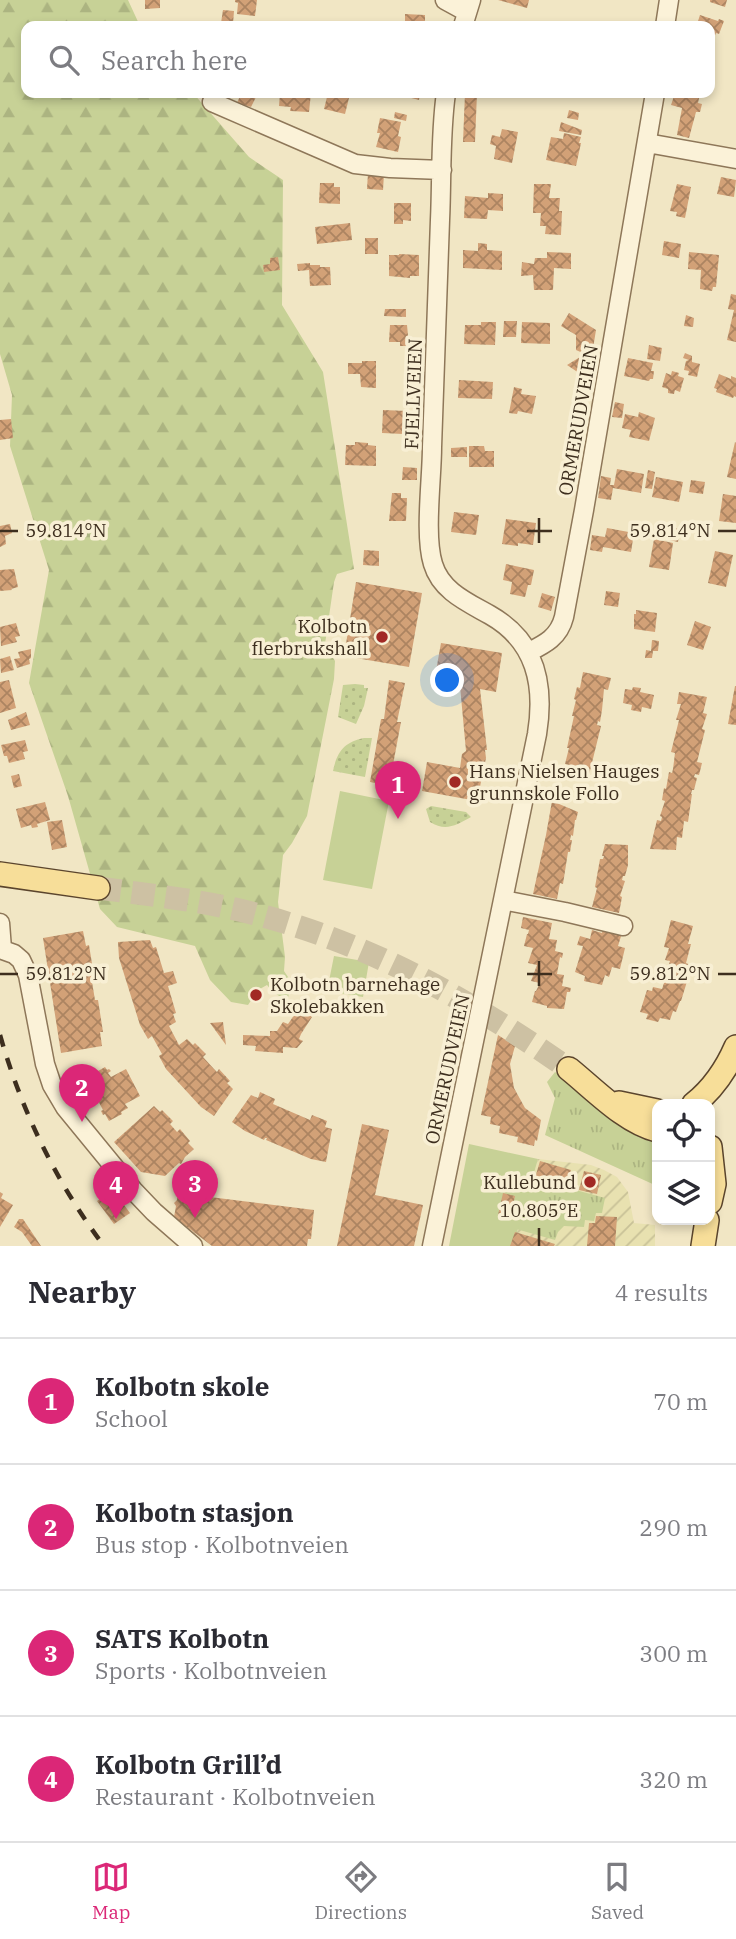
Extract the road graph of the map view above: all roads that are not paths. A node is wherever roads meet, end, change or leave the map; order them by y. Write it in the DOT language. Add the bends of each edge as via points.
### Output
graph roads {
  1 [pos="445,0"];
  2 [pos="669,0"];
  3 [pos="467,13"];
  4 [pos="666,21"];
  5 [pos="446,98"];
  6 [pos="654,98"];
  7 [pos="212,102"];
  8 [pos="647,143"];
  9 [pos="736,159"];
  10 [pos="442,170"];
  11 [pos="529,652"];
  12 [pos="0,874"];
  13 [pos="98,888"];
  14 [pos="503,900"];
  15 [pos="0,923"];
  16 [pos="624,926"];
  17 [pos="1,949"];
  18 [pos="736,1047"];
  19 [pos="736,1065"];
  20 [pos="569,1069"];
  21 [pos="701,1099"];
  22 [pos="608,1100"];
  23 [pos="715,1105"];
  24 [pos="652,1110"];
  25 [pos="652,1129"];
  26 [pos="706,1225"];
  27 [pos="193,1246"];
  28 [pos="432,1246"];
  29 [pos="703,1246"];
  1 -- 3 [label="street"];
  2 -- 4 [label="street"];
  5 -- 10 [label="street, FJELLVEIEN"];
  6 -- 8 [label="street, ORMERUDVEIEN"];
  7 -- 10 [label="street" via="355,164"];
  8 -- 9 [label="street"];
  8 -- 11 [label="street, ORMERUDVEIEN" via="564,617 551,640"];
  10 -- 11 [label="street, FJELLVEIEN" via="430,554 449,590 504,624"];
  11 -- 14 [label="street, ORMERUDVEIEN" via="539,686 540,715"];
  12 -- 13 [label="main road"];
  14 -- 16 [label="street"];
  14 -- 28 [label="street, ORMERUDVEIEN"];
  15 -- 17 [label="street"];
  17 -- 27 [label="street" via="21,960 28,975 45,1064 65,1107 132,1190"];
  18 -- 21 [label="main road" via="722,1075"];
  19 -- 23 [label="main road"];
  20 -- 22 [label="main road"];
  22 -- 24 [label="main road"];
  22 -- 25 [label="main road" via="624,1115"];
  26 -- 29 [label="main road"];
}
